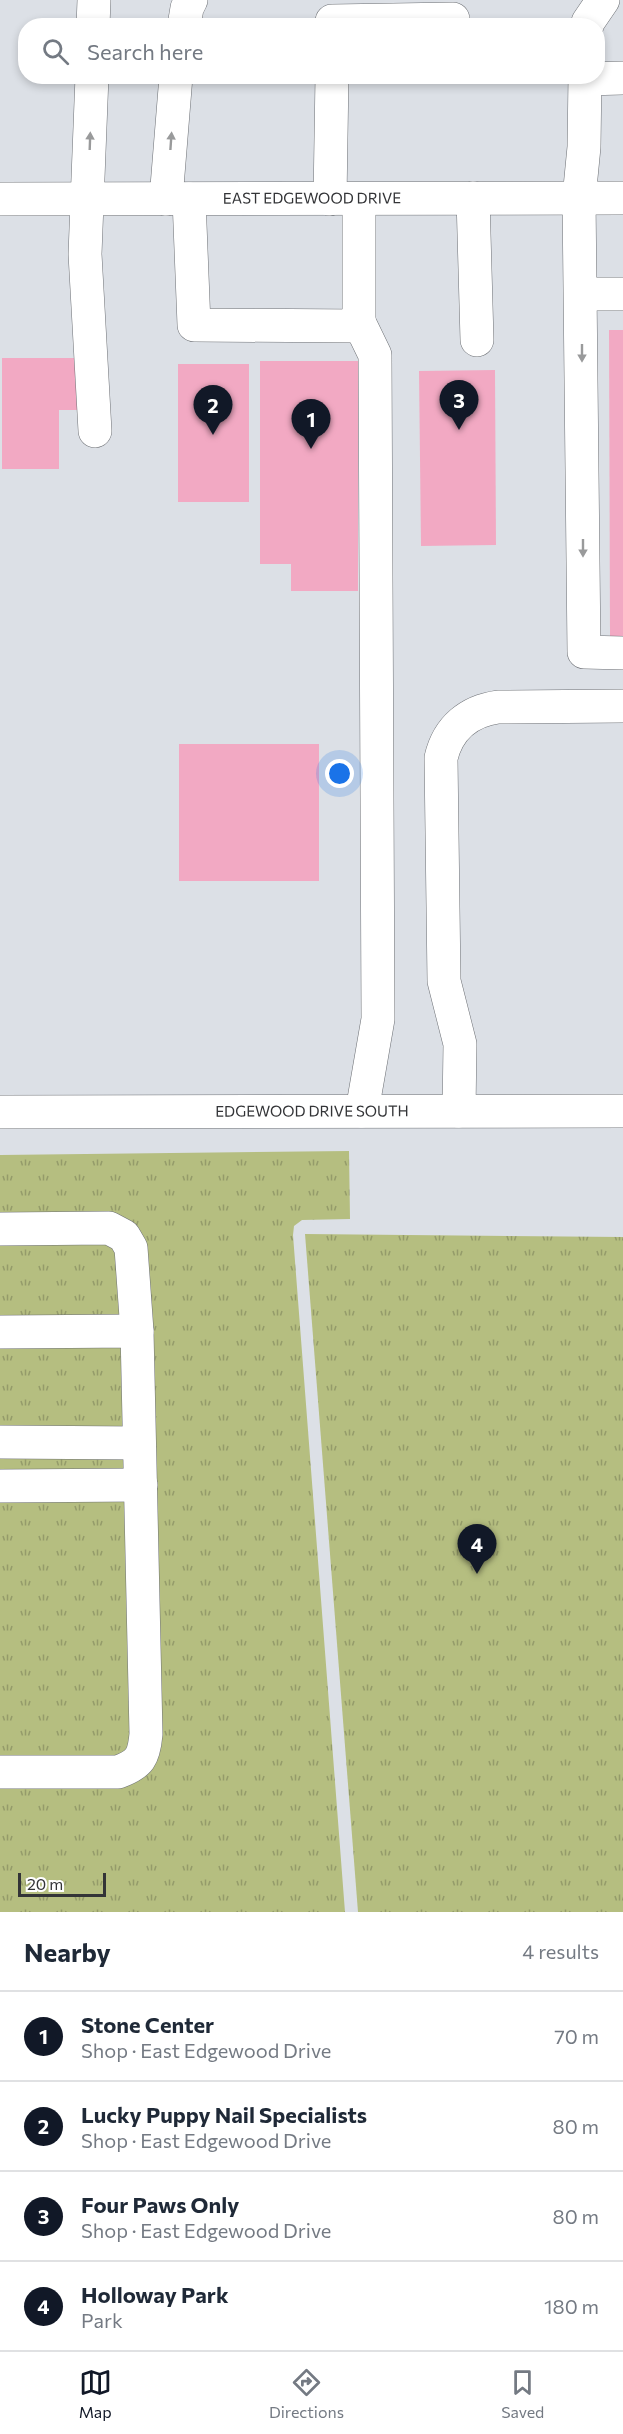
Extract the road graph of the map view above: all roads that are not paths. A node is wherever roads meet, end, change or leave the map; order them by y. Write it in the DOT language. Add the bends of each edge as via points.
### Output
graph roads {
  1 [pos="94,0"];
  2 [pos="191,0"];
  3 [pos="93,18"];
  4 [pos="185,18"];
  5 [pos="605,78"];
  6 [pos="623,78"];
  7 [pos="92,84"];
  8 [pos="176,84"];
  9 [pos="333,84"];
  10 [pos="585,84"];
  11 [pos="473,198"];
  12 [pos="579,198"];
  13 [pos="623,198"];
  14 [pos="0,199"];
  15 [pos="88,199"];
  16 [pos="178,199"];
  17 [pos="345,199"];
  18 [pos="581,294"];
  19 [pos="623,294"];
  20 [pos="359,322"];
  21 [pos="477,340"];
  22 [pos="95,431"];
  23 [pos="623,653"];
  24 [pos="623,706"];
  25 [pos="362,1111"];
  26 [pos="459,1111"];
  27 [pos="623,1111"];
  28 [pos="0,1112"];
  29 [pos="0,1228"];
  30 [pos="137,1331"];
  31 [pos="0,1332"];
  32 [pos="0,1442"];
  33 [pos="139,1443"];
  34 [pos="141,1485"];
  35 [pos="0,1486"];
  36 [pos="0,1772"];
  1 -- 3 [label="street"];
  2 -- 4 [label="street"];
  5 -- 6 [label="street"];
  15 -- 7 [label="street, one-way"];
  16 -- 8 [label="street, one-way"];
  9 -- 17 [label="street"];
  10 -- 12 [label="street"];
  11 -- 12 [label="street, EAST EDGEWOOD DRIVE"];
  11 -- 17 [label="street, EAST EDGEWOOD DRIVE"];
  11 -- 21 [label="street"];
  12 -- 13 [label="street, EAST EDGEWOOD DRIVE"];
  12 -- 18 [label="street"];
  14 -- 15 [label="street, EAST EDGEWOOD DRIVE"];
  15 -- 16 [label="street, EAST EDGEWOOD DRIVE"];
  15 -- 22 [label="street" via="86,294"];
  16 -- 17 [label="street, EAST EDGEWOOD DRIVE"];
  16 -- 20 [label="street" via="194,325 359,326"];
  17 -- 20 [label="street"];
  18 -- 19 [label="street"];
  18 -- 23 [label="street, one-way" via="584,652"];
  20 -- 25 [label="street" via="375,355 378,995 378,1019"];
  24 -- 26 [label="street" via="498,706 481,710 452,730 444,744 444,981 460,1044"];
  25 -- 26 [label="street, EDGEWOOD DRIVE SOUTH"];
  25 -- 28 [label="street, EDGEWOOD DRIVE SOUTH"];
  26 -- 27 [label="street, EDGEWOOD DRIVE SOUTH"];
  29 -- 30 [label="street" via="109,1228 124,1236 131,1248"];
  30 -- 31 [label="street"];
  30 -- 33 [label="street"];
  32 -- 33 [label="street"];
  33 -- 34 [label="street"];
  34 -- 35 [label="street"];
  34 -- 36 [label="street" via="144,1752 133,1766 118,1772"];
}
